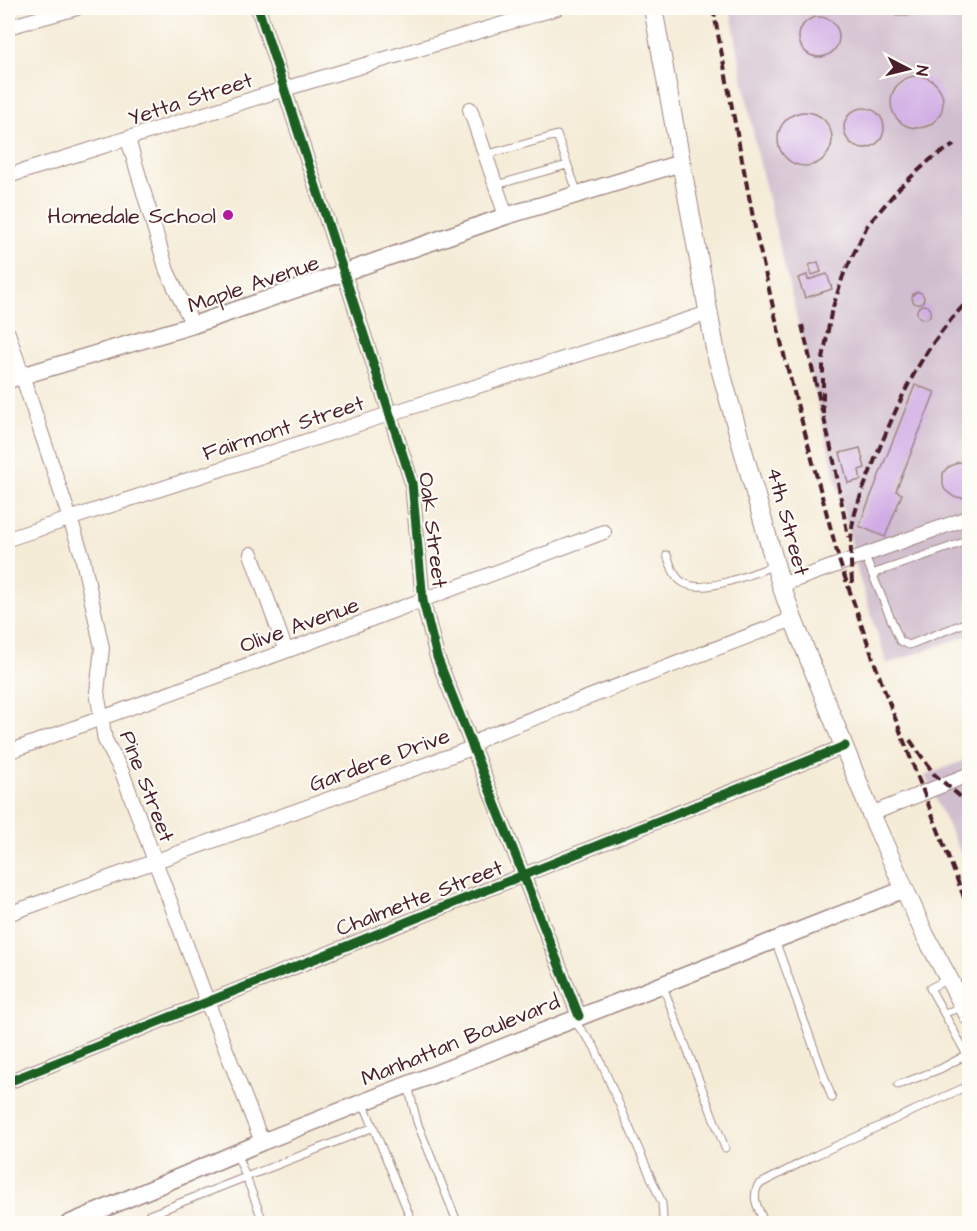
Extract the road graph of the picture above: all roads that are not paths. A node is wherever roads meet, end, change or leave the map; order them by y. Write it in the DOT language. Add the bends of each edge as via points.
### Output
graph roads {
  1 [pos="76,8"];
  2 [pos="258,8"];
  3 [pos="557,8"];
  4 [pos="653,8"];
  5 [pos="8,27"];
  6 [pos="284,89"];
  7 [pos="470,109"];
  8 [pos="128,139"];
  9 [pos="485,155"];
  10 [pos="681,163"];
  11 [pos="567,165"];
  12 [pos="8,176"];
  13 [pos="495,185"];
  14 [pos="578,194"];
  15 [pos="506,216"];
  16 [pos="342,273"];
  17 [pos="709,313"];
  18 [pos="193,325"];
  19 [pos="8,333"];
  20 [pos="15,378"];
  21 [pos="388,414"];
  22 [pos="969,517"];
  23 [pos="69,519"];
  24 [pos="604,532"];
  25 [pos="8,539"];
  26 [pos="969,540"];
  27 [pos="251,554"];
  28 [pos="864,554"];
  29 [pos="667,555"];
  30 [pos="776,565"];
  31 [pos="872,574"];
  32 [pos="781,585"];
  33 [pos="423,601"];
  34 [pos="793,619"];
  35 [pos="969,621"];
  36 [pos="285,651"];
  37 [pos="101,719"];
  38 [pos="845,746"];
  39 [pos="472,748"];
  40 [pos="8,752"];
  41 [pos="969,774"];
  42 [pos="871,814"];
  43 [pos="155,862"];
  44 [pos="523,877"];
  45 [pos="905,890"];
  46 [pos="8,914"];
  47 [pos="775,940"];
  48 [pos="948,979"];
  49 [pos="662,984"];
  50 [pos="207,1001"];
  51 [pos="967,1012"];
  52 [pos="944,1013"];
  53 [pos="575,1018"];
  54 [pos="968,1054"];
  55 [pos="8,1082"];
  56 [pos="408,1084"];
  57 [pos="898,1085"];
  58 [pos="969,1085"];
  59 [pos="832,1098"];
  60 [pos="363,1102"];
  61 [pos="374,1127"];
  62 [pos="262,1142"];
  63 [pos="725,1148"];
  64 [pos="236,1153"];
  65 [pos="246,1177"];
  66 [pos="91,1220"];
  67 [pos="68,1224"];
  68 [pos="152,1224"];
  69 [pos="264,1224"];
  70 [pos="413,1224"];
  71 [pos="458,1224"];
  72 [pos="662,1224"];
  73 [pos="765,1224"];
  1 -- 5 [label="street"];
  2 -- 6 [label="street, Oak Street"];
  3 -- 6 [label="street, Yetta Street"];
  4 -- 10 [label="main road, 4th Street"];
  6 -- 8 [label="street, Yetta Street"];
  6 -- 16 [label="street, Oak Street"];
  7 -- 9 [label="street"];
  8 -- 12 [label="street, Yetta Street"];
  8 -- 18 [label="street" via="167,271"];
  9 -- 11 [label="lane" via="556,135"];
  9 -- 13 [label="street"];
  10 -- 14 [label="street, Maple Avenue"];
  10 -- 17 [label="main road, 4th Street"];
  11 -- 13 [label="lane"];
  11 -- 14 [label="lane"];
  13 -- 15 [label="street"];
  14 -- 15 [label="street, Maple Avenue"];
  15 -- 16 [label="street, Maple Avenue"];
  16 -- 18 [label="street, Maple Avenue"];
  16 -- 21 [label="street, Oak Street"];
  17 -- 21 [label="street, Fairmont Street"];
  17 -- 30 [label="main road, 4th Street" via="716,354"];
  18 -- 20 [label="street, Maple Avenue"];
  19 -- 20 [label="street, Pine Street"];
  20 -- 23 [label="street, Pine Street"];
  21 -- 23 [label="street, Fairmont Street"];
  21 -- 33 [label="street, Oak Street" via="412,483"];
  22 -- 28 [label="street"];
  23 -- 25 [label="street, Fairmont Street"];
  23 -- 37 [label="street, Pine Street" via="82,555 102,648 97,692"];
  24 -- 33 [label="street, Olive Avenue"];
  26 -- 31 [label="lane"];
  27 -- 36 [label="street"];
  28 -- 31 [label="lane"];
  28 -- 32 [label="street"];
  29 -- 30 [label="lane" via="676,577 685,584 706,587"];
  30 -- 32 [label="main road, 4th Street"];
  31 -- 35 [label="lane" via="900,641 909,645"];
  32 -- 34 [label="main road, 4th Street"];
  33 -- 36 [label="street, Olive Avenue"];
  33 -- 39 [label="street, Oak Street" via="437,657"];
  34 -- 38 [label="main road, 4th Street"];
  34 -- 39 [label="street, Gardere Drive" via="487,736"];
  36 -- 37 [label="street, Olive Avenue"];
  37 -- 40 [label="street, Olive Avenue"];
  37 -- 43 [label="street, Pine Street" via="105,740 122,772"];
  38 -- 42 [label="main road, 4th Street"];
  38 -- 44 [label="street, Chalmette Street"];
  39 -- 43 [label="street, Gardere Drive"];
  39 -- 44 [label="street, Oak Street"];
  41 -- 42 [label="street"];
  42 -- 45 [label="main road, 4th Street"];
  43 -- 46 [label="street, Gardere Drive"];
  43 -- 50 [label="street, Pine Street"];
  44 -- 50 [label="street, Chalmette Street"];
  44 -- 53 [label="street, Oak Street"];
  45 -- 47 [label="street, Manhattan Boulevard"];
  45 -- 48 [label="main road, 4th Street"];
  47 -- 49 [label="street, Manhattan Boulevard"];
  47 -- 59 [label="lane"];
  48 -- 51 [label="main road, 4th Street"];
  48 -- 52 [label="lane" via="930,988"];
  49 -- 53 [label="street, Manhattan Boulevard"];
  49 -- 63 [label="lane"];
  50 -- 55 [label="street, Chalmette Street"];
  50 -- 62 [label="street, Pine Street"];
  51 -- 52 [label="lane"];
  52 -- 54 [label="lane"];
  53 -- 56 [label="street, Manhattan Boulevard"];
  53 -- 72 [label="lane" via="599,1056 662,1203"];
  54 -- 57 [label="lane"];
  56 -- 60 [label="street, Manhattan Boulevard"];
  56 -- 71 [label="lane" via="417,1122"];
  58 -- 73 [label="lane" via="758,1185 754,1200"];
  60 -- 61 [label="lane"];
  60 -- 62 [label="street, Manhattan Boulevard"];
  61 -- 65 [label="lane"];
  61 -- 70 [label="lane"];
  62 -- 64 [label="street, Manhattan Boulevard"];
  64 -- 65 [label="lane"];
  64 -- 66 [label="street, Manhattan Boulevard"];
  65 -- 68 [label="lane" via="149,1215"];
  65 -- 69 [label="lane"];
  66 -- 67 [label="street, Manhattan Boulevard"];
}
